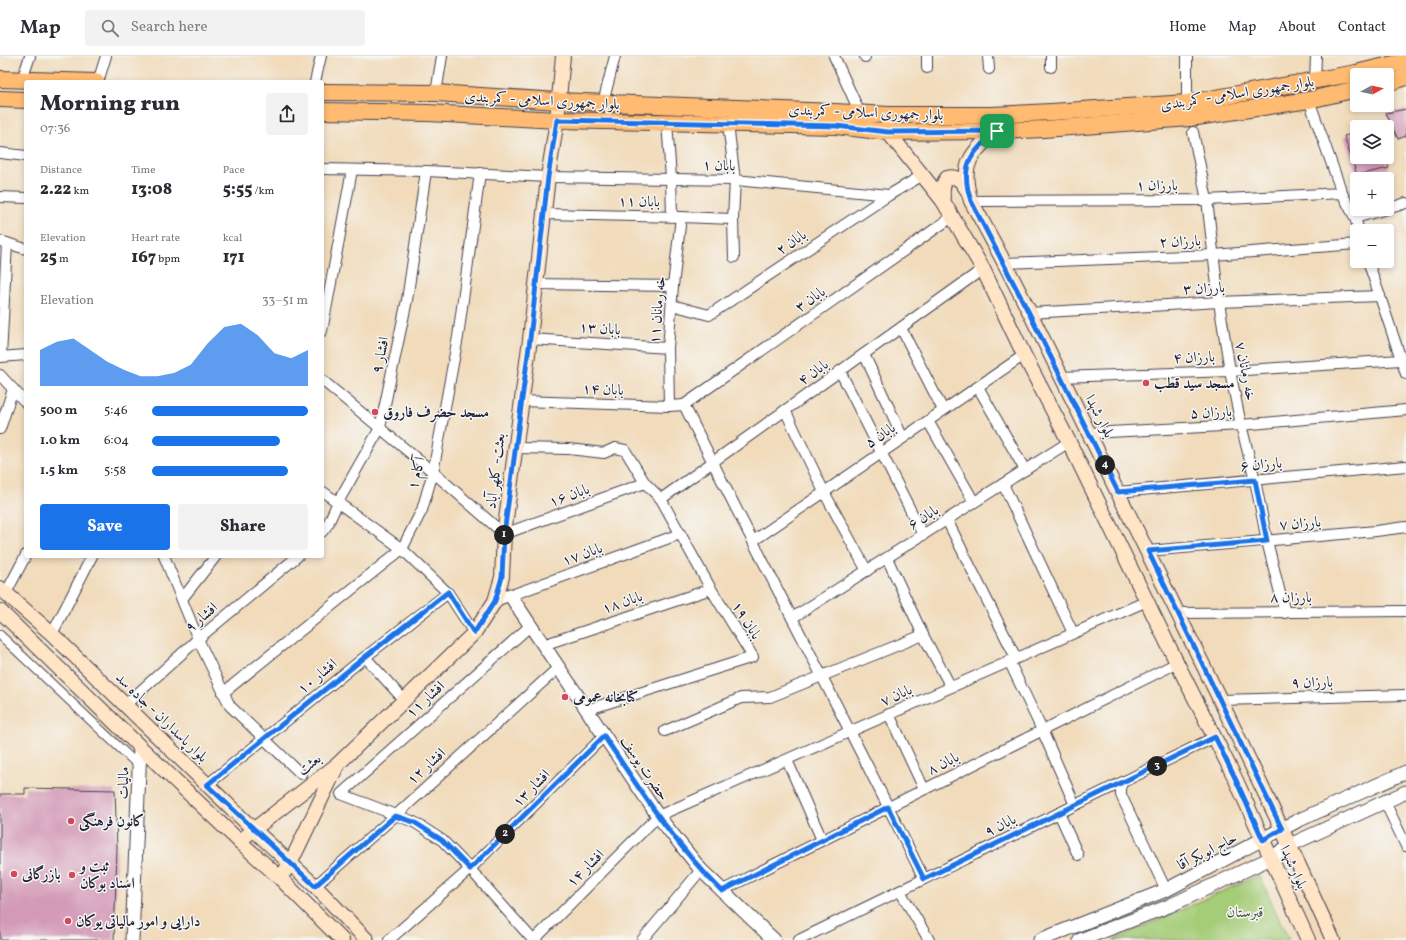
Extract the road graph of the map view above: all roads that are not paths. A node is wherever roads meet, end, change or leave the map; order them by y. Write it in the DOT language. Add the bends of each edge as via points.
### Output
graph roads {
  1 [pos="30,56"];
  2 [pos="106,56"];
  3 [pos="321,56"];
  4 [pos="442,56"];
  5 [pos="563,56"];
  6 [pos="615,56"];
  7 [pos="834,56"];
  8 [pos="927,56"];
  9 [pos="988,56"];
  10 [pos="1051,56"];
  11 [pos="1187,56"];
  12 [pos="1316,56"];
  13 [pos="1406,61"];
  14 [pos="1051,67"];
  15 [pos="927,68"];
  16 [pos="989,69"];
  17 [pos="1406,77"];
  18 [pos="0,79"];
  19 [pos="22,80"];
  20 [pos="98,80"];
  21 [pos="315,80"];
  22 [pos="1315,81"];
  23 [pos="1394,81"];
  24 [pos="1350,91"];
  25 [pos="324,92"];
  26 [pos="436,94"];
  27 [pos="0,99"];
  28 [pos="24,100"];
  29 [pos="1309,100"];
  30 [pos="558,101"];
  31 [pos="603,103"];
  32 [pos="1187,103"];
  33 [pos="324,111"];
  34 [pos="860,113"];
  35 [pos="889,115"];
  36 [pos="836,119"];
  37 [pos="557,120"];
  38 [pos="667,122"];
  39 [pos="728,124"];
  40 [pos="997,131"];
  41 [pos="888,132"];
  42 [pos="1193,132"];
  43 [pos="0,153"];
  44 [pos="24,156"];
  45 [pos="324,169"];
  46 [pos="352,170"];
  47 [pos="426,171"];
  48 [pos="480,173"];
  49 [pos="922,175"];
  50 [pos="548,177"];
  51 [pos="671,178"];
  52 [pos="735,180"];
  53 [pos="1342,192"];
  54 [pos="889,195"];
  55 [pos="969,195"];
  56 [pos="0,197"];
  57 [pos="24,198"];
  58 [pos="1206,200"];
  59 [pos="943,201"];
  60 [pos="1406,203"];
  61 [pos="1394,207"];
  62 [pos="544,214"];
  63 [pos="677,216"];
  64 [pos="1361,216"];
  65 [pos="952,217"];
  66 [pos="1354,218"];
  67 [pos="733,220"];
  68 [pos="1356,224"];
  69 [pos="3,242"];
  70 [pos="1350,245"];
  71 [pos="24,248"];
  72 [pos="1213,255"];
  73 [pos="734,257"];
  74 [pos="1004,263"];
  75 [pos="1370,268"];
  76 [pos="983,269"];
  77 [pos="536,284"];
  78 [pos="673,286"];
  79 [pos="1380,296"];
  80 [pos="1219,302"];
  81 [pos="672,305"];
  82 [pos="1029,313"];
  83 [pos="324,320"];
  84 [pos="900,328"];
  85 [pos="530,339"];
  86 [pos="668,348"];
  87 [pos="864,354"];
  88 [pos="24,355"];
  89 [pos="1024,355"];
  90 [pos="0,357"];
  91 [pos="1401,360"];
  92 [pos="1230,371"];
  93 [pos="840,372"];
  94 [pos="1406,374"];
  95 [pos="0,375"];
  96 [pos="1060,377"];
  97 [pos="324,385"];
  98 [pos="978,387"];
  99 [pos="13,389"];
  100 [pos="24,401"];
  101 [pos="521,401"];
  102 [pos="684,405"];
  103 [pos="669,406"];
  104 [pos="785,410"];
  105 [pos="943,410"];
  106 [pos="1406,410"];
  107 [pos="928,421"];
  108 [pos="1241,425"];
  109 [pos="380,428"];
  110 [pos="0,429"];
  111 [pos="1090,433"];
  112 [pos="903,438"];
  113 [pos="1069,442"];
  114 [pos="516,448"];
  115 [pos="880,453"];
  116 [pos="712,462"];
  117 [pos="1406,466"];
  118 [pos="1025,470"];
  119 [pos="433,472"];
  120 [pos="1255,480"];
  121 [pos="645,483"];
  122 [pos="1003,484"];
  123 [pos="324,492"];
  124 [pos="824,492"];
  125 [pos="1118,492"];
  126 [pos="661,499"];
  127 [pos="338,502"];
  128 [pos="974,502"];
  129 [pos="947,520"];
  130 [pos="1406,527"];
  131 [pos="324,529"];
  132 [pos="504,534"];
  133 [pos="680,534"];
  134 [pos="923,535"];
  135 [pos="753,541"];
  136 [pos="1267,541"];
  137 [pos="402,549"];
  138 [pos="1148,551"];
  139 [pos="24,558"];
  140 [pos="91,558"];
  141 [pos="165,558"];
  142 [pos="214,558"];
  143 [pos="296,558"];
  144 [pos="887,558"];
  145 [pos="867,571"];
  146 [pos="711,589"];
  147 [pos="3,590"];
  148 [pos="448,592"];
  149 [pos="510,596"];
  150 [pos="182,598"];
  151 [pos="495,601"];
  152 [pos="1147,601"];
  153 [pos="0,611"];
  154 [pos="1406,611"];
  155 [pos="1177,613"];
  156 [pos="1285,613"];
  157 [pos="792,618"];
  158 [pos="530,626"];
  159 [pos="474,633"];
  160 [pos="1073,633"];
  161 [pos="52,634"];
  162 [pos="0,635"];
  163 [pos="923,635"];
  164 [pos="198,639"];
  165 [pos="543,645"];
  166 [pos="365,657"];
  167 [pos="1013,660"];
  168 [pos="1177,663"];
  169 [pos="558,668"];
  170 [pos="821,675"];
  171 [pos="951,687"];
  172 [pos="223,693"];
  173 [pos="1406,695"];
  174 [pos="404,700"];
  175 [pos="1220,700"];
  176 [pos="125,705"];
  177 [pos="586,710"];
  178 [pos="889,714"];
  179 [pos="1042,730"];
  180 [pos="665,731"];
  181 [pos="851,731"];
  182 [pos="604,736"];
  183 [pos="1215,737"];
  184 [pos="264,738"];
  185 [pos="140,748"];
  186 [pos="787,760"];
  187 [pos="338,764"];
  188 [pos="139,766"];
  189 [pos="1406,772"];
  190 [pos="301,774"];
  191 [pos="1121,783"];
  192 [pos="207,785"];
  193 [pos="924,789"];
  194 [pos="1406,792"];
  195 [pos="1385,802"];
  196 [pos="1076,805"];
  197 [pos="888,807"];
  198 [pos="1059,813"];
  199 [pos="395,816"];
  200 [pos="658,816"];
  201 [pos="1282,829"];
  202 [pos="254,830"];
  203 [pos="822,840"];
  204 [pos="1263,840"];
  205 [pos="239,841"];
  206 [pos="1290,845"];
  207 [pos="1406,846"];
  208 [pos="1078,855"];
  209 [pos="1271,858"];
  210 [pos="290,864"];
  211 [pos="470,869"];
  212 [pos="701,870"];
  213 [pos="280,877"];
  214 [pos="924,879"];
  215 [pos="315,886"];
  216 [pos="1166,890"];
  217 [pos="722,891"];
  218 [pos="900,891"];
  219 [pos="770,939"];
  220 [pos="132,940"];
  221 [pos="342,940"];
  222 [pos="367,940"];
  223 [pos="389,940"];
  224 [pos="534,940"];
  225 [pos="642,940"];
  226 [pos="799,940"];
  227 [pos="928,940"];
  228 [pos="1040,940"];
  229 [pos="1080,940"];
  230 [pos="1308,940"];
  231 [pos="1333,940"];
  1 -- 19 [label="street"];
  2 -- 20 [label="street"];
  3 -- 21 [label="street"];
  4 -- 26 [label="street"];
  5 -- 30 [label="main road, بعثت- کلهر آباد"];
  6 -- 31 [label="street"];
  7 -- 34 [label="street"];
  8 -- 15 [label="street"];
  9 -- 16 [label="street"];
  10 -- 14 [label="street"];
  11 -- 32 [label="street"];
  12 -- 22 [label="street"];
  13 -- 22 [label="main road, بلوار جمهوری اسلامی - کمربندی"];
  17 -- 23 [label="main road"];
  18 -- 19 [label="main road"];
  22 -- 32 [label="main road, بلوار جمهوری اسلامی - کمربندی"];
  24 -- 29 [label="main road, بلوار جمهوری اسلامی - کمربندی"];
  25 -- 26 [label="main road, بلوار جمهوری اسلامی - کمربندی"];
  26 -- 30 [label="main road, بلوار جمهوری اسلامی - کمربندی"];
  27 -- 28 [label="main road"];
  29 -- 40 [label="main road, بلوار جمهوری اسلامی - کمربندی" via="1190,118"];
  29 -- 53 [label="street"];
  30 -- 31 [label="main road, بلوار جمهوری اسلامی - کمربندی"];
  30 -- 37 [label="main road, بعثت- کلهر آباد"];
  31 -- 36 [label="main road, بلوار جمهوری اسلامی - کمربندی"];
  32 -- 35 [label="main road, بلوار جمهوری اسلامی - کمربندی" via="1021,114"];
  33 -- 37 [label="main road, بلوار جمهوری اسلامی - کمربندی" via="428,113"];
  34 -- 35 [label="main road, بلوار جمهوری اسلامی - کمربندی"];
  34 -- 36 [label="main road, بلوار جمهوری اسلامی - کمربندی"];
  35 -- 41 [label="main road"];
  36 -- 39 [label="main road, بلوار جمهوری اسلامی - کمربندی"];
  36 -- 41 [label="main road, بلوار جمهوری اسلامی - کمربندی"];
  37 -- 38 [label="main road, بلوار جمهوری اسلامی - کمربندی"];
  37 -- 50 [label="main road, بعثت- کلهر آباد"];
  38 -- 39 [label="main road, بلوار جمهوری اسلامی - کمربندی"];
  38 -- 51 [label="street, خه رمانان ۱۱"];
  39 -- 52 [label="street"];
  40 -- 41 [label="main road, بلوار جمهوری اسلامی - کمربندی"];
  40 -- 55 [label="main road, بلوار شهدا" via="969,160 966,170"];
  41 -- 49 [label="main road, بلوار شهدا"];
  42 -- 58 [label="street, خه رمانان ۷"];
  43 -- 44 [label="street"];
  45 -- 46 [label="street, بابان ۱"];
  46 -- 47 [label="street, بابان ۱"];
  46 -- 83 [label="street"];
  47 -- 48 [label="street, بابان ۱"];
  47 -- 109 [label="street, افشار ۹" via="407,300"];
  48 -- 50 [label="street, بابان ۱"];
  48 -- 119 [label="street, آکام ۱" via="458,337"];
  49 -- 54 [label="street, بابان ۲"];
  49 -- 59 [label="main road, بلوار شهدا"];
  50 -- 51 [label="street, بابان ۱"];
  50 -- 62 [label="main road, بعثت- کلهر آباد"];
  51 -- 52 [label="street, بابان ۱"];
  51 -- 63 [label="street, خه رمانان ۱۱"];
  52 -- 54 [label="street, بابان ۱"];
  52 -- 67 [label="street"];
  53 -- 58 [label="street, بارزان ۱"];
  53 -- 66 [label="street"];
  54 -- 81 [label="street, بابان ۲" via="709,315"];
  55 -- 58 [label="street, بارزان ۱"];
  55 -- 59 [label="main road" via="960,180 955,177 946,178 942,187"];
  55 -- 74 [label="main road, بلوار شهدا"];
  56 -- 57 [label="street"];
  58 -- 72 [label="street, خه رمانان ۷"];
  59 -- 65 [label="main road, بلوار شهدا"];
  60 -- 61 [label="street"];
  62 -- 63 [label="street, بابان ۱۱"];
  62 -- 77 [label="main road, بعثت- کلهر آباد"];
  63 -- 67 [label="street, بابان ۱۱"];
  63 -- 78 [label="street, خه رمانان ۱۱"];
  64 -- 66 [label="street"];
  65 -- 76 [label="main road, بلوار شهدا"];
  65 -- 102 [label="street, بابان ۳"];
  66 -- 68 [label="street"];
  67 -- 73 [label="street"];
  69 -- 71 [label="street"];
  69 -- 90 [label="street"];
  70 -- 72 [label="street, بارزان ۲"];
  72 -- 74 [label="street, بارزان ۲"];
  72 -- 80 [label="street, خه رمانان ۷"];
  74 -- 82 [label="main road, بلوار شهدا"];
  75 -- 79 [label="street"];
  76 -- 84 [label="street, بابان ۴"];
  76 -- 89 [label="main road, بلوار شهدا"];
  77 -- 78 [label="street"];
  77 -- 85 [label="main road, بعثت- کلهر آباد"];
  78 -- 81 [label="street, خه رمانان ۱۱"];
  79 -- 80 [label="street, بارزان ۳"];
  79 -- 91 [label="street"];
  80 -- 82 [label="street, بارزان ۳"];
  80 -- 92 [label="street, خه رمانان ۷"];
  81 -- 86 [label="street, خه رمانان ۱۱"];
  82 -- 96 [label="main road, بلوار شهدا"];
  84 -- 87 [label="street, بابان ۴"];
  84 -- 105 [label="street"];
  85 -- 86 [label="street, بابان ۱۳"];
  85 -- 101 [label="main road, بعثت- کلهر آباد"];
  86 -- 103 [label="street, خه رمانان ۱۱"];
  87 -- 93 [label="street, بابان ۴"];
  87 -- 112 [label="street"];
  88 -- 90 [label="street"];
  89 -- 98 [label="street, بابان ۵"];
  89 -- 113 [label="main road, بلوار شهدا"];
  91 -- 92 [label="street, بارزان ۴"];
  91 -- 94 [label="street"];
  92 -- 96 [label="street, بارزان ۴"];
  92 -- 108 [label="street, خه رمانان ۷"];
  93 -- 104 [label="street, بابان ۴"];
  93 -- 115 [label="street"];
  95 -- 99 [label="street"];
  96 -- 111 [label="main road, بلوار شهدا"];
  97 -- 109 [label="street"];
  98 -- 105 [label="street, بابان ۵"];
  98 -- 118 [label="street"];
  99 -- 100 [label="street"];
  99 -- 110 [label="street"];
  101 -- 103 [label="street, بابان ۱۴"];
  101 -- 114 [label="main road, بعثت- کلهر آباد"];
  102 -- 103 [label="street, بابان ۱۴"];
  102 -- 116 [label="street"];
  104 -- 116 [label="street, بابان ۴"];
  104 -- 124 [label="street"];
  105 -- 107 [label="street, بابان ۵"];
  106 -- 108 [label="street, بارزان ۵"];
  107 -- 112 [label="street, بابان ۵"];
  107 -- 128 [label="street"];
  108 -- 111 [label="street, بارزان ۵"];
  108 -- 120 [label="street, خه رمانان ۷"];
  109 -- 119 [label="street"];
  109 -- 127 [label="street, افشار ۹"];
  111 -- 125 [label="main road, بلوار شهدا"];
  112 -- 115 [label="street, بابان ۵"];
  113 -- 118 [label="street, بابان ۶"];
  113 -- 152 [label="main road, بلوار شهدا"];
  114 -- 121 [label="street, بابان ۱۹" via="604,452 615,448 625,450"];
  114 -- 132 [label="main road, بعثت- کلهر آباد"];
  115 -- 124 [label="street, بابان ۵"];
  115 -- 134 [label="street"];
  116 -- 126 [label="street, بابان ۴"];
  116 -- 135 [label="street"];
  117 -- 120 [label="street, بارزان ۶"];
  118 -- 122 [label="street, بابان ۶"];
  119 -- 132 [label="street"];
  119 -- 137 [label="street, آکام ۱" via="422,510"];
  120 -- 125 [label="street, بارزان ۶"];
  120 -- 136 [label="street, خه رمانان ۷"];
  121 -- 126 [label="street, بابان ۱۹"];
  121 -- 132 [label="street, بابان ۱۶"];
  122 -- 128 [label="street, بابان ۶"];
  122 -- 160 [label="street"];
  123 -- 127 [label="street"];
  124 -- 135 [label="street, بابان ۵"];
  124 -- 145 [label="street"];
  125 -- 138 [label="main road, بلوار شهدا"];
  126 -- 133 [label="street, بابان ۱۹"];
  127 -- 131 [label="street, افشار ۹"];
  127 -- 137 [label="street"];
  128 -- 129 [label="street, بابان ۶"];
  129 -- 134 [label="street, بابان ۶"];
  129 -- 167 [label="street"];
  130 -- 136 [label="street, بارزان ۷"];
  132 -- 151 [label="main road, بعثت- کلهر آباد" via="502,577"];
  133 -- 146 [label="street, بابان ۱۹"];
  133 -- 149 [label="street, بابان ۱۷"];
  134 -- 144 [label="street, بابان ۶"];
  135 -- 157 [label="street"];
  136 -- 138 [label="street, بارزان ۷"];
  136 -- 156 [label="street, خه رمانان ۷"];
  137 -- 148 [label="street"];
  137 -- 172 [label="street, آکام ۱"];
  138 -- 155 [label="main road, بلوار شهدا"];
  139 -- 147 [label="street"];
  140 -- 161 [label="street"];
  141 -- 150 [label="street"];
  142 -- 150 [label="street"];
  143 -- 164 [label="street, افشار ۹"];
  144 -- 145 [label="street, بابان ۶"];
  144 -- 163 [label="street"];
  145 -- 157 [label="street, بابان ۶"];
  146 -- 165 [label="street, بابان ۱۸"];
  146 -- 177 [label="street, بابان ۱۹" via="753,657"];
  147 -- 161 [label="main road, بلوار پاسداران - جاده سد"];
  148 -- 159 [label="street"];
  148 -- 166 [label="street, افشار ۱۰"];
  149 -- 151 [label="street, بابان ۱۷"];
  149 -- 158 [label="street, حضرت یوسف"];
  150 -- 164 [label="street"];
  151 -- 159 [label="main road, بعثت- کلهر آباد"];
  152 -- 160 [label="street, بابان ۷"];
  152 -- 168 [label="main road, بلوار شهدا"];
  153 -- 185 [label="main road"];
  154 -- 156 [label="street, بارزان ۸"];
  155 -- 156 [label="street, بارزان ۸"];
  155 -- 175 [label="main road, بلوار شهدا"];
  157 -- 170 [label="street"];
  158 -- 165 [label="street, حضرت یوسف"];
  158 -- 199 [label="street, افشار ۱۱" via="341,794"];
  159 -- 174 [label="main road, بعثت- کلهر آباد"];
  160 -- 167 [label="street, بابان ۷"];
  161 -- 176 [label="main road, بلوار پاسداران - جاده سد"];
  162 -- 188 [label="street"];
  163 -- 170 [label="street"];
  163 -- 171 [label="street"];
  164 -- 172 [label="street"];
  164 -- 176 [label="street, افشار ۹"];
  165 -- 169 [label="street, حضرت یوسف"];
  166 -- 174 [label="street"];
  166 -- 184 [label="street, افشار ۱۰"];
  167 -- 171 [label="street, بابان ۷"];
  167 -- 179 [label="street"];
  168 -- 179 [label="street, بابان ۸"];
  168 -- 183 [label="main road, بلوار شهدا"];
  169 -- 177 [label="street, حضرت یوسف"];
  169 -- 199 [label="street, افشار ۱۲"];
  170 -- 180 [label="street" via="770,697 742,698"];
  170 -- 181 [label="street"];
  171 -- 178 [label="street, بابان ۷"];
  172 -- 184 [label="street" via="230,706"];
  173 -- 175 [label="street, بارزان ۹"];
  174 -- 187 [label="main road, بعثت- کلهر آباد"];
  175 -- 201 [label="main road, بلوار شهدا"];
  176 -- 192 [label="main road, بلوار پاسداران - جاده سد"];
  177 -- 182 [label="street, حضرت یوسف"];
  178 -- 181 [label="street, بابان ۷"];
  178 -- 193 [label="street"];
  179 -- 193 [label="street, بابان ۸"];
  179 -- 196 [label="street"];
  181 -- 186 [label="street, بابان ۷"];
  181 -- 197 [label="street"];
  182 -- 200 [label="street, حضرت یوسف"];
  182 -- 211 [label="street, افشار ۱۳"];
  183 -- 191 [label="street, بابان ۹"];
  183 -- 204 [label="main road, بلوار شهدا"];
  184 -- 190 [label="street"];
  184 -- 192 [label="street, افشار ۱۰"];
  185 -- 188 [label="street, مالیات"];
  185 -- 205 [label="main road"];
  186 -- 200 [label="street, بابان ۷"];
  186 -- 203 [label="street"];
  187 -- 202 [label="main road, بعثت"];
  187 -- 210 [label="main road, بعثت"];
  188 -- 220 [label="street, مالیات"];
  189 -- 201 [label="street, حاج ابوبکر آقا"];
  191 -- 196 [label="street, بابان ۹"];
  191 -- 216 [label="street" via="1121,795"];
  192 -- 202 [label="main road, بلوار پاسداران - جاده سد"];
  193 -- 197 [label="street, بابان ۸"];
  194 -- 195 [label="street"];
  195 -- 206 [label="street"];
  195 -- 207 [label="street"];
  196 -- 198 [label="street, بابان ۹"];
  197 -- 203 [label="street, بابان ۸"];
  197 -- 214 [label="street"];
  198 -- 208 [label="street"];
  198 -- 214 [label="street, بابان ۹"];
  199 -- 211 [label="street" via="414,822 442,840"];
  199 -- 215 [label="street, افشار ۱۲"];
  200 -- 212 [label="street, حضرت یوسف"];
  200 -- 224 [label="street, افشار ۱۴"];
  201 -- 204 [label="street, حاج ابوبکر آقا"];
  201 -- 206 [label="main road, بلوار شهدا"];
  202 -- 205 [label="main road, بعثت"];
  202 -- 210 [label="main road, بلوار پاسداران - جاده سد"];
  203 -- 217 [label="street, بابان ۸"];
  204 -- 209 [label="main road, بلوار شهدا"];
  204 -- 216 [label="street, حاج ابوبکر آقا"];
  205 -- 213 [label="main road"];
  206 -- 209 [label="street"];
  206 -- 231 [label="main road, بلوار شهدا"];
  209 -- 229 [label="street" via="1169,906"];
  209 -- 230 [label="main road, بلوار شهدا"];
  210 -- 213 [label="main road, بعثت"];
  210 -- 215 [label="main road, بلوار پاسداران - جاده سد"];
  211 -- 223 [label="street, افشار ۱۳"];
  211 -- 224 [label="street"];
  212 -- 217 [label="street, حضرت یوسف"];
  212 -- 225 [label="street"];
  213 -- 221 [label="main road"];
  214 -- 218 [label="street, بابان ۹"];
  215 -- 222 [label="main road, بلوار پاسداران - جاده سد"];
  216 -- 228 [label="street, حاج ابوبکر آقا"];
  217 -- 219 [label="street, حضرت یوسف"];
  218 -- 226 [label="street, بابان ۹"];
  218 -- 227 [label="street"];
}
